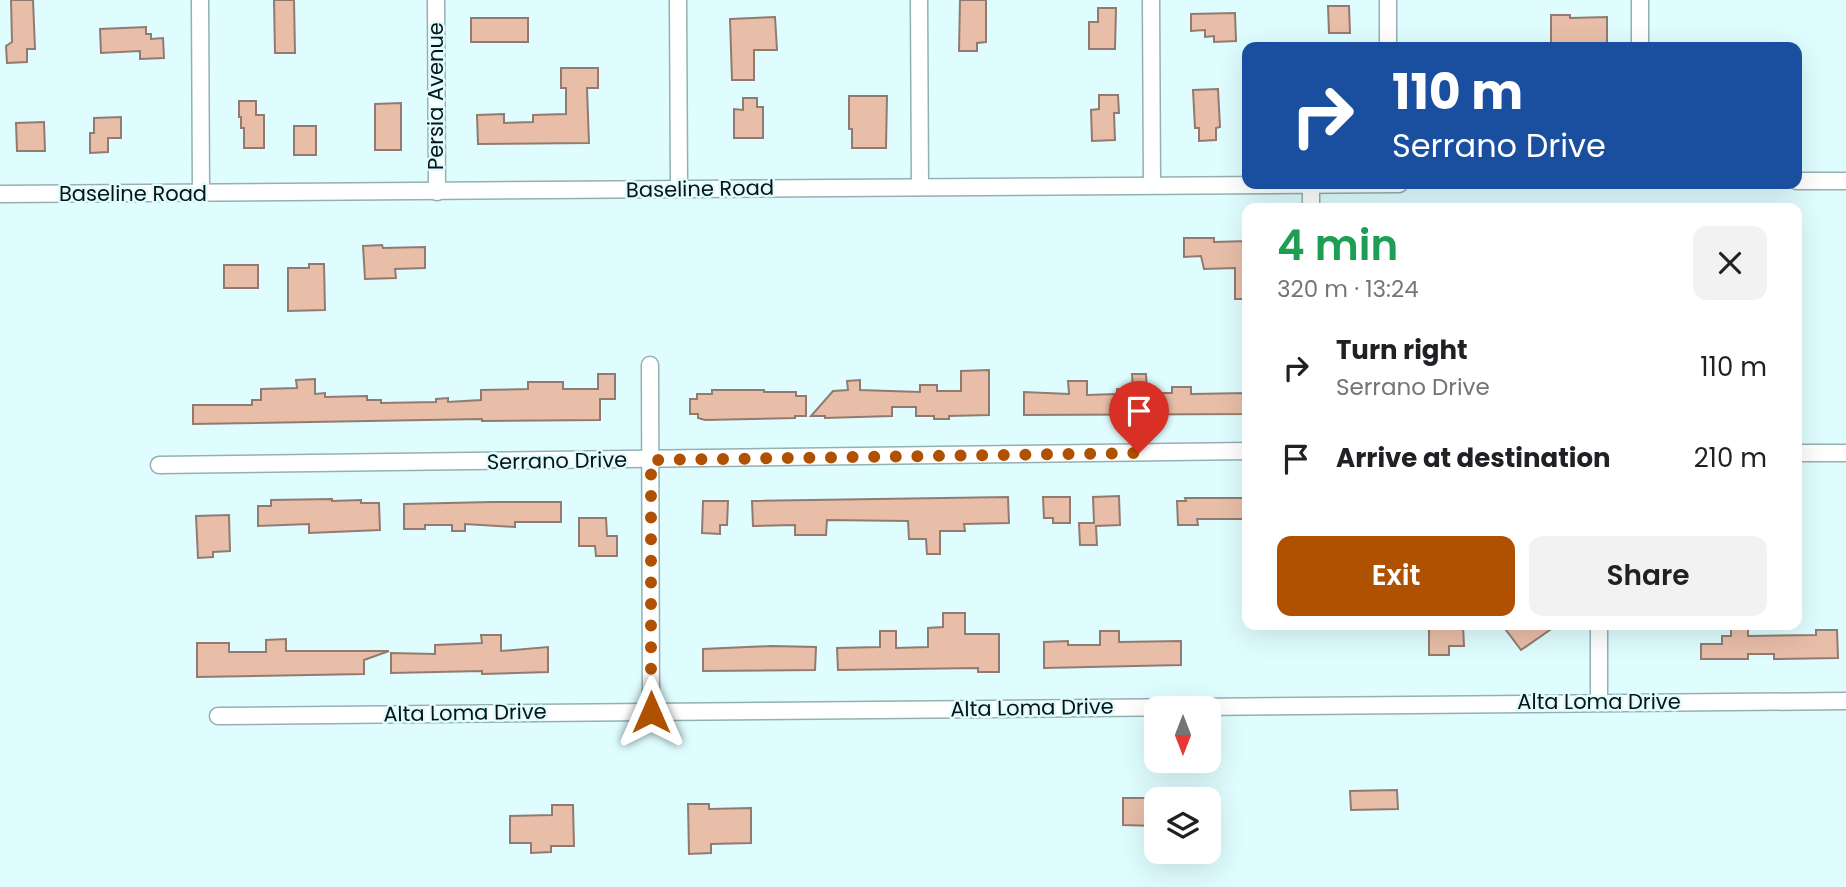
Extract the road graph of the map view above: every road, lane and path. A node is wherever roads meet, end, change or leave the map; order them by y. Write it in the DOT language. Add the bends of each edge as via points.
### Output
graph roads {
  1 [pos="200,0"];
  2 [pos="436,0"];
  3 [pos="678,0"];
  4 [pos="919,0"];
  5 [pos="1151,0"];
  6 [pos="1388,0"];
  7 [pos="1640,0"];
  8 [pos="1388,42"];
  9 [pos="1640,42"];
  10 [pos="1802,181"];
  11 [pos="1846,181"];
  12 [pos="1152,185"];
  13 [pos="1242,185"];
  14 [pos="920,187"];
  15 [pos="679,189"];
  16 [pos="437,192"];
  17 [pos="201,193"];
  18 [pos="0,194"];
  19 [pos="650,365"];
  20 [pos="1242,451"];
  21 [pos="1802,453"];
  22 [pos="1846,453"];
  23 [pos="651,460"];
  24 [pos="159,465"];
  25 [pos="1599,630"];
  26 [pos="1846,701"];
  27 [pos="1599,702"];
  28 [pos="651,712"];
  29 [pos="218,716"];
  1 -- 17 [label="street"];
  2 -- 16 [label="street, Persia Avenue"];
  3 -- 15 [label="street"];
  4 -- 14 [label="street"];
  5 -- 12 [label="street"];
  6 -- 8 [label="street"];
  7 -- 9 [label="street"];
  10 -- 11 [label="street"];
  12 -- 13 [label="street, Baseline Road"];
  12 -- 14 [label="street, Baseline Road"];
  14 -- 15 [label="street, Baseline Road"];
  15 -- 16 [label="street, Baseline Road"];
  16 -- 17 [label="street, Baseline Road"];
  17 -- 18 [label="street, Baseline Road"];
  19 -- 23 [label="street"];
  20 -- 23 [label="street, Serrano Drive"];
  21 -- 22 [label="street"];
  23 -- 24 [label="street, Serrano Drive"];
  23 -- 28 [label="street"];
  25 -- 27 [label="street"];
  26 -- 27 [label="street, Alta Loma Drive"];
  27 -- 28 [label="street, Alta Loma Drive"];
  28 -- 29 [label="street, Alta Loma Drive"];
}
